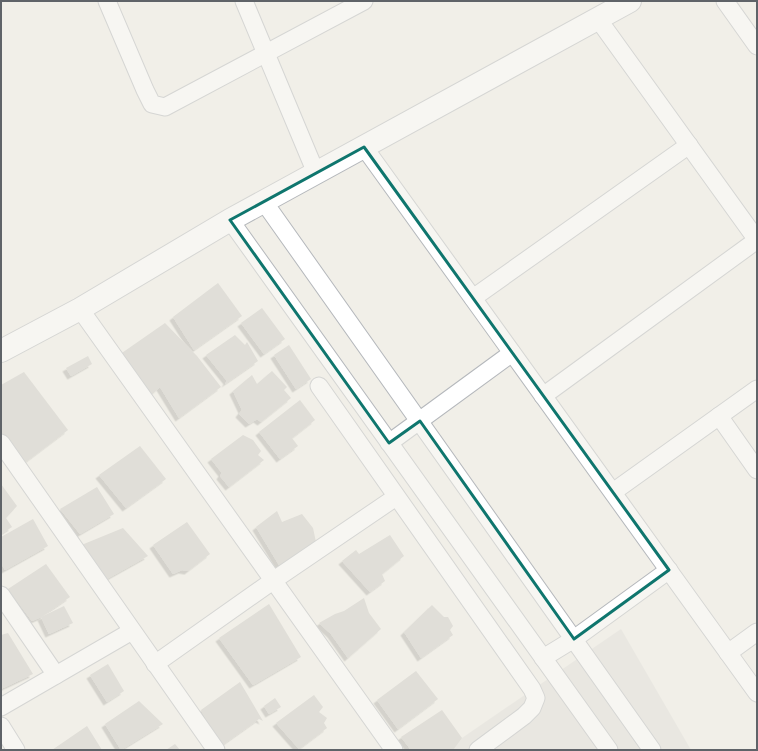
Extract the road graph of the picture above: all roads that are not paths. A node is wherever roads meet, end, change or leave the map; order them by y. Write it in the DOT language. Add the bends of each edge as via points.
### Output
graph roads {
  1 [pos="107,1"];
  2 [pos="244,1"];
  3 [pos="364,1"];
  4 [pos="725,1"];
  5 [pos="626,2"];
  6 [pos="598,19"];
  7 [pos="757,46"];
  8 [pos="265,53"];
  9 [pos="689,145"];
  10 [pos="364,147"];
  11 [pos="316,173"];
  12 [pos="264,202"];
  13 [pos="230,220"];
  14 [pos="473,298"];
  15 [pos="80,309"];
  16 [pos="1,352"];
  17 [pos="512,352"];
  18 [pos="319,386"];
  19 [pos="757,389"];
  20 [pos="544,396"];
  21 [pos="719,416"];
  22 [pos="420,421"];
  23 [pos="1,443"];
  24 [pos="389,443"];
  25 [pos="757,470"];
  26 [pos="612,492"];
  27 [pos="396,497"];
  28 [pos="669,570"];
  29 [pos="274,580"];
  30 [pos="1,595"];
  31 [pos="132,631"];
  32 [pos="757,632"];
  33 [pos="574,639"];
  34 [pos="728,653"];
  35 [pos="543,658"];
  36 [pos="155,664"];
  37 [pos="56,675"];
  38 [pos="757,693"];
  39 [pos="1,707"];
  40 [pos="1,726"];
  41 [pos="16,750"];
  42 [pos="216,750"];
  43 [pos="394,750"];
  44 [pos="478,750"];
  45 [pos="608,750"];
  46 [pos="652,750"];
  1 -- 8 [label="street" via="152,104 165,107"];
  2 -- 8 [label="street"];
  3 -- 8 [label="street"];
  4 -- 7 [label="street"];
  5 -- 6 [label="street"];
  6 -- 9 [label="street"];
  6 -- 10 [label="street"];
  8 -- 11 [label="street"];
  9 -- 14 [label="street"];
  9 -- 20 [label="street" via="757,240"];
  10 -- 11 [label="street"];
  10 -- 14 [label="street"];
  11 -- 12 [label="street"];
  12 -- 13 [label="street"];
  12 -- 22 [label="street"];
  13 -- 15 [label="street"];
  13 -- 24 [label="street"];
  14 -- 17 [label="street"];
  15 -- 16 [label="street"];
  15 -- 29 [label="street"];
  17 -- 20 [label="street"];
  17 -- 22 [label="street"];
  18 -- 27 [label="street"];
  19 -- 21 [label="street"];
  20 -- 26 [label="street"];
  21 -- 25 [label="street"];
  21 -- 26 [label="street"];
  22 -- 24 [label="street"];
  22 -- 33 [label="street"];
  23 -- 31 [label="street"];
  24 -- 35 [label="street"];
  26 -- 28 [label="street"];
  27 -- 29 [label="street"];
  27 -- 44 [label="street" via="536,698 532,708 524,716"];
  28 -- 33 [label="street"];
  28 -- 34 [label="street"];
  29 -- 36 [label="street"];
  29 -- 43 [label="street"];
  30 -- 37 [label="street"];
  31 -- 36 [label="street"];
  31 -- 37 [label="street"];
  32 -- 34 [label="street"];
  33 -- 35 [label="street"];
  33 -- 46 [label="street"];
  34 -- 38 [label="street"];
  35 -- 45 [label="street"];
  36 -- 42 [label="street"];
  37 -- 39 [label="street"];
  40 -- 41 [label="street"];
}
